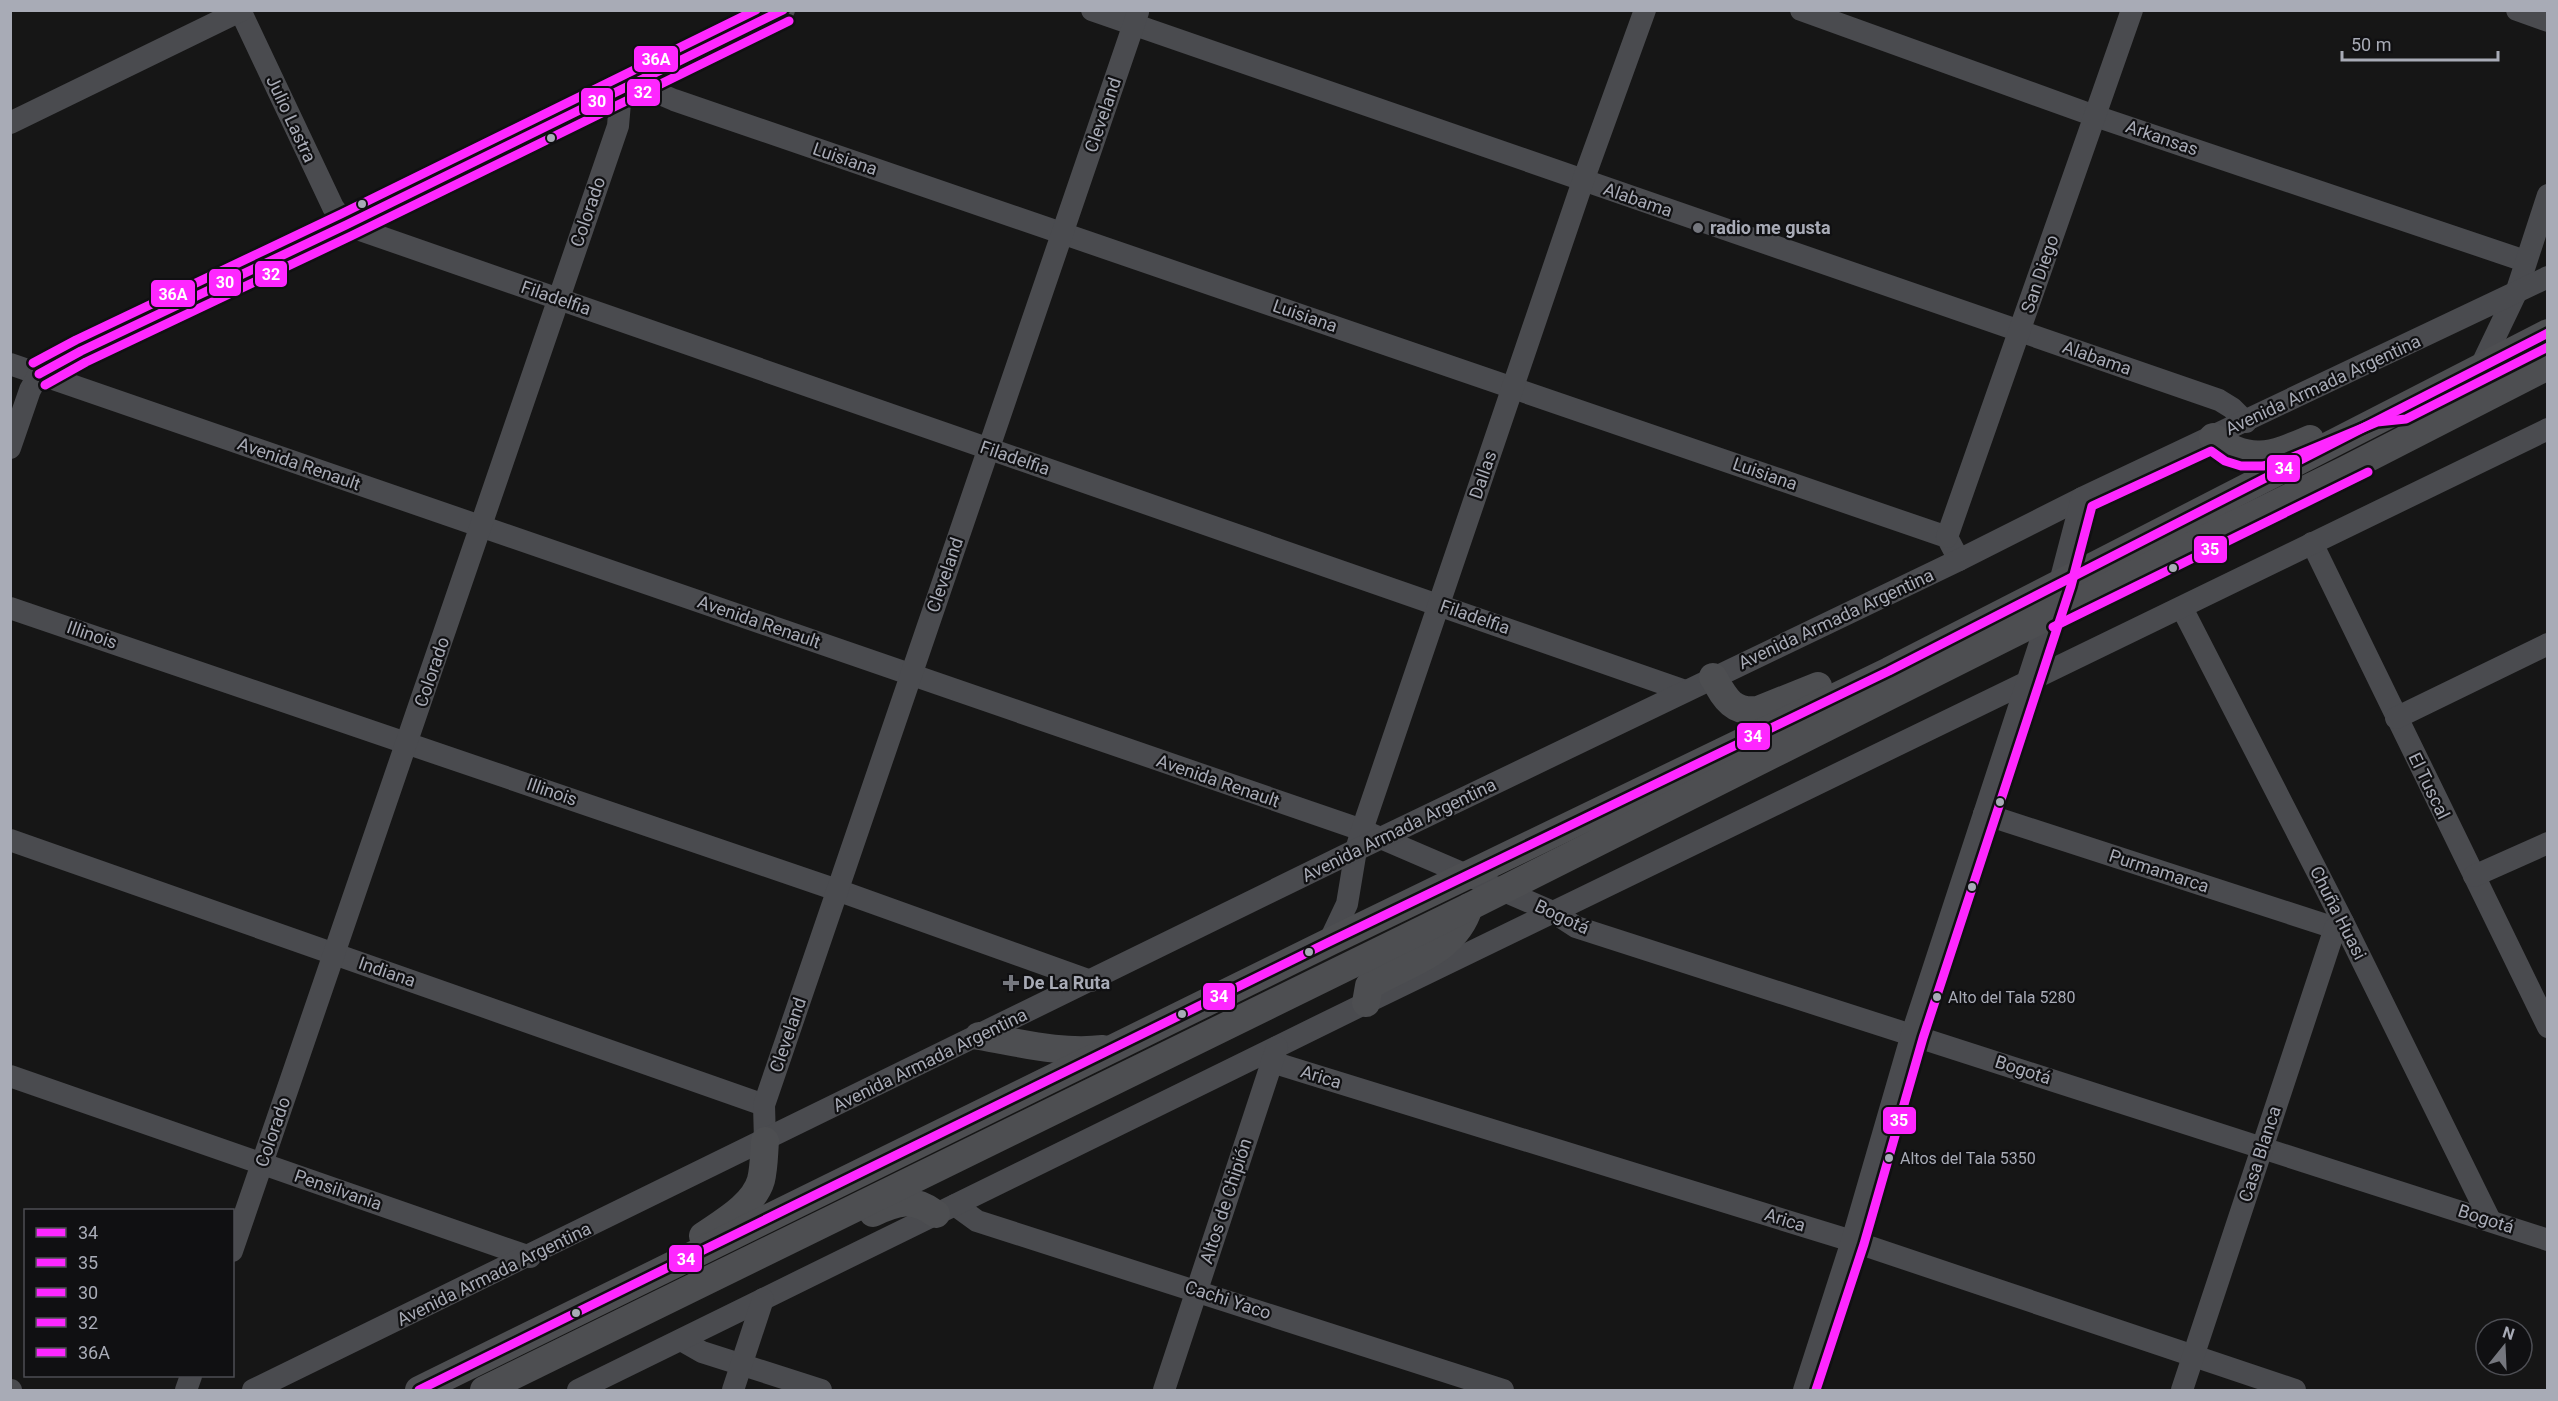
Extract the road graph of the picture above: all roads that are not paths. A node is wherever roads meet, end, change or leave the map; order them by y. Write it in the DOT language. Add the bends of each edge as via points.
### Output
graph roads {
  1 [pos="784,10"];
  2 [pos="1092,10"];
  3 [pos="1645,10"];
  4 [pos="1801,10"];
  5 [pos="2132,10"];
  6 [pos="2517,10"];
  7 [pos="241,11"];
  8 [pos="1136,17"];
  9 [pos="2547,21"];
  10 [pos="643,80"];
  11 [pos="621,91"];
  12 [pos="2095,116"];
  13 [pos="10,123"];
  14 [pos="1583,181"];
  15 [pos="2547,195"];
  16 [pos="346,225"];
  17 [pos="1062,233"];
  18 [pos="2525,261"];
  19 [pos="2547,277"];
  20 [pos="2516,293"];
  21 [pos="559,299"];
  22 [pos="2020,331"];
  23 [pos="2547,333"];
  24 [pos="10,364"];
  25 [pos="2481,366"];
  26 [pos="2547,366"];
  27 [pos="39,374"];
  28 [pos="1512,388"];
  29 [pos="2402,408"];
  30 [pos="2246,422"];
  31 [pos="2547,429"];
  32 [pos="2213,437"];
  33 [pos="10,448"];
  34 [pos="988,449"];
  35 [pos="2082,498"];
  36 [pos="482,527"];
  37 [pos="1947,537"];
  38 [pos="2312,543"];
  39 [pos="1959,560"];
  40 [pos="2060,582"];
  41 [pos="1439,604"];
  42 [pos="10,608"];
  43 [pos="2182,608"];
  44 [pos="2048,616"];
  45 [pos="2547,644"];
  46 [pos="1889,671"];
  47 [pos="911,675"];
  48 [pos="1713,677"];
  49 [pos="2027,682"];
  50 [pos="1685,691"];
  51 [pos="2396,718"];
  52 [pos="407,743"];
  53 [pos="1983,814"];
  54 [pos="10,840"];
  55 [pos="1366,840"];
  56 [pos="2547,843"];
  57 [pos="1467,875"];
  58 [pos="2474,876"];
  59 [pos="837,890"];
  60 [pos="1503,890"];
  61 [pos="1469,908"];
  62 [pos="1553,912"];
  63 [pos="2339,925"];
  64 [pos="1329,942"];
  65 [pos="336,954"];
  66 [pos="1091,981"];
  67 [pos="1366,1003"];
  68 [pos="2547,1028"];
  69 [pos="1912,1034"];
  70 [pos="980,1036"];
  71 [pos="1117,1047"];
  72 [pos="1275,1054"];
  73 [pos="10,1077"];
  74 [pos="764,1105"];
  75 [pos="765,1141"];
  76 [pos="2262,1147"];
  77 [pos="262,1164"];
  78 [pos="946,1210"];
  79 [pos="2490,1221"];
  80 [pos="2547,1240"];
  81 [pos="1852,1241"];
  82 [pos="234,1245"];
  83 [pos="530,1257"];
  84 [pos="673,1266"];
  85 [pos="735,1266"];
  86 [pos="1197,1290"];
  87 [pos="763,1299"];
  88 [pos="681,1340"];
  89 [pos="2193,1356"];
  90 [pos="742,1365"];
  91 [pos="254,1390"];
  92 [pos="419,1390"];
  93 [pos="484,1390"];
  94 [pos="578,1390"];
  95 [pos="734,1390"];
  96 [pos="821,1390"];
  97 [pos="1164,1390"];
  98 [pos="1503,1390"];
  99 [pos="1804,1390"];
  100 [pos="2181,1390"];
  101 [pos="2295,1390"];
  1 -- 10 [label="street"];
  2 -- 8 [label="street, Alabama"];
  3 -- 14 [label="street, Dallas"];
  4 -- 12 [label="street, Arkansas"];
  5 -- 12 [label="street, San Diego"];
  6 -- 9 [label="street"];
  7 -- 13 [label="street"];
  7 -- 16 [label="street, Julio Lastra" via="333,207"];
  8 -- 14 [label="street, Alabama"];
  8 -- 17 [label="street, Cleveland"];
  10 -- 11 [label="street"];
  10 -- 17 [label="street, Luisiana" via="674,100"];
  11 -- 16 [label="street"];
  11 -- 21 [label="street, Colorado" via="618,126"];
  12 -- 18 [label="street, Arkansas"];
  12 -- 22 [label="street, San Diego"];
  14 -- 22 [label="street, Alabama"];
  14 -- 28 [label="street, Dallas"];
  15 -- 18 [label="street"];
  16 -- 21 [label="street, Filadelfia"];
  16 -- 27 [label="street"];
  17 -- 28 [label="street, Luisiana"];
  17 -- 34 [label="street, Cleveland"];
  18 -- 20 [label="street"];
  19 -- 20 [label="street, Avenida Armada Argentina"];
  20 -- 25 [label="street"];
  20 -- 30 [label="street, Avenida Armada Argentina"];
  21 -- 34 [label="street, Filadelfia"];
  21 -- 36 [label="street, Colorado"];
  22 -- 30 [label="street, Alabama" via="2218,400"];
  22 -- 37 [label="street, San Diego"];
  23 -- 25 [label="main road"];
  24 -- 27 [label="street, Avenida Renault"];
  25 -- 29 [label="main road"];
  26 -- 44 [label="main road"];
  27 -- 33 [label="street"];
  27 -- 36 [label="street, Avenida Renault"];
  28 -- 37 [label="street, Luisiana"];
  28 -- 41 [label="street, Dallas"];
  29 -- 32 [label="main road" via="2374,410 2294,446 2262,454 2230,450"];
  29 -- 40 [label="main road"];
  30 -- 32 [label="street, Avenida Armada Argentina"];
  31 -- 38 [label="street"];
  32 -- 35 [label="street, Avenida Armada Argentina"];
  34 -- 41 [label="street, Filadelfia"];
  34 -- 47 [label="street, Cleveland"];
  35 -- 39 [label="street, Avenida Armada Argentina"];
  35 -- 40 [label="street"];
  36 -- 47 [label="street, Avenida Renault"];
  36 -- 52 [label="street, Colorado"];
  37 -- 39 [label="street"];
  38 -- 43 [label="street"];
  38 -- 51 [label="street, El Tuscal"];
  39 -- 48 [label="street, Avenida Armada Argentina"];
  40 -- 44 [label="street"];
  40 -- 46 [label="main road"];
  41 -- 50 [label="street, Filadelfia"];
  41 -- 55 [label="street, Dallas"];
  42 -- 52 [label="street, Illinois"];
  43 -- 49 [label="street"];
  43 -- 63 [label="street, Chuña Huasi"];
  44 -- 49 [label="street"];
  44 -- 60 [label="main road"];
  45 -- 51 [label="street"];
  46 -- 48 [label="main road" via="1860,669 1748,711 1727,702"];
  46 -- 57 [label="main road"];
  47 -- 55 [label="street, Avenida Renault"];
  47 -- 59 [label="street, Cleveland"];
  48 -- 50 [label="street, Avenida Armada Argentina"];
  49 -- 53 [label="street"];
  49 -- 62 [label="street"];
  50 -- 55 [label="street, Avenida Armada Argentina"];
  51 -- 58 [label="street, El Tuscal"];
  52 -- 59 [label="street, Illinois"];
  52 -- 65 [label="street, Colorado"];
  53 -- 63 [label="street, Purmamarca"];
  53 -- 69 [label="street"];
  54 -- 65 [label="street, Indiana"];
  55 -- 57 [label="street, Avenida Renault"];
  55 -- 64 [label="street, Dallas" via="1347,904"];
  55 -- 66 [label="street, Avenida Armada Argentina"];
  56 -- 58 [label="street"];
  57 -- 60 [label="street, Avenida Renault"];
  57 -- 64 [label="main road"];
  58 -- 68 [label="street, El Tuscal"];
  59 -- 66 [label="street, Illinois"];
  59 -- 74 [label="street, Cleveland"];
  60 -- 61 [label="main road"];
  60 -- 62 [label="street, Bogotá"];
  61 -- 67 [label="main road" via="1458,932 1441,948 1369,986"];
  61 -- 85 [label="main road"];
  62 -- 67 [label="street"];
  62 -- 69 [label="street, Bogotá" via="1576,927"];
  63 -- 76 [label="street, Casa Blanca"];
  63 -- 79 [label="street, Chuña Huasi"];
  64 -- 71 [label="main road"];
  65 -- 74 [label="street, Indiana"];
  65 -- 77 [label="street, Colorado"];
  66 -- 70 [label="street, Avenida Armada Argentina"];
  67 -- 72 [label="street"];
  69 -- 76 [label="street, Bogotá"];
  69 -- 81 [label="street"];
  70 -- 71 [label="main road" via="1058,1050"];
  70 -- 75 [label="street, Avenida Armada Argentina"];
  71 -- 84 [label="main road"];
  72 -- 78 [label="street"];
  72 -- 81 [label="street, Arica"];
  72 -- 86 [label="street, Altos de Chipión"];
  73 -- 77 [label="street, Pensilvania"];
  74 -- 75 [label="street, Cleveland"];
  75 -- 83 [label="street, Avenida Armada Argentina"];
  75 -- 84 [label="main road" via="761,1181 753,1194"];
  76 -- 79 [label="street, Bogotá"];
  76 -- 89 [label="street, Casa Blanca"];
  77 -- 82 [label="street, Colorado"];
  77 -- 83 [label="street, Pensilvania"];
  78 -- 85 [label="main road" via="906,1202 890,1205 793,1250"];
  78 -- 86 [label="street, Cachi Yaco"];
  78 -- 87 [label="street"];
  79 -- 80 [label="street, Bogotá"];
  81 -- 89 [label="street, Arica"];
  81 -- 99 [label="street"];
  83 -- 91 [label="street, Avenida Armada Argentina"];
  84 -- 92 [label="main road"];
  85 -- 93 [label="main road"];
  86 -- 97 [label="street, Altos de Chipión"];
  86 -- 98 [label="street, Cachi Yaco"];
  87 -- 88 [label="street"];
  87 -- 90 [label="street"];
  88 -- 90 [label="street" via="702,1352"];
  88 -- 94 [label="street"];
  89 -- 100 [label="street, Casa Blanca"];
  89 -- 101 [label="street, Arica"];
  90 -- 95 [label="street"];
  90 -- 96 [label="street"];
}
